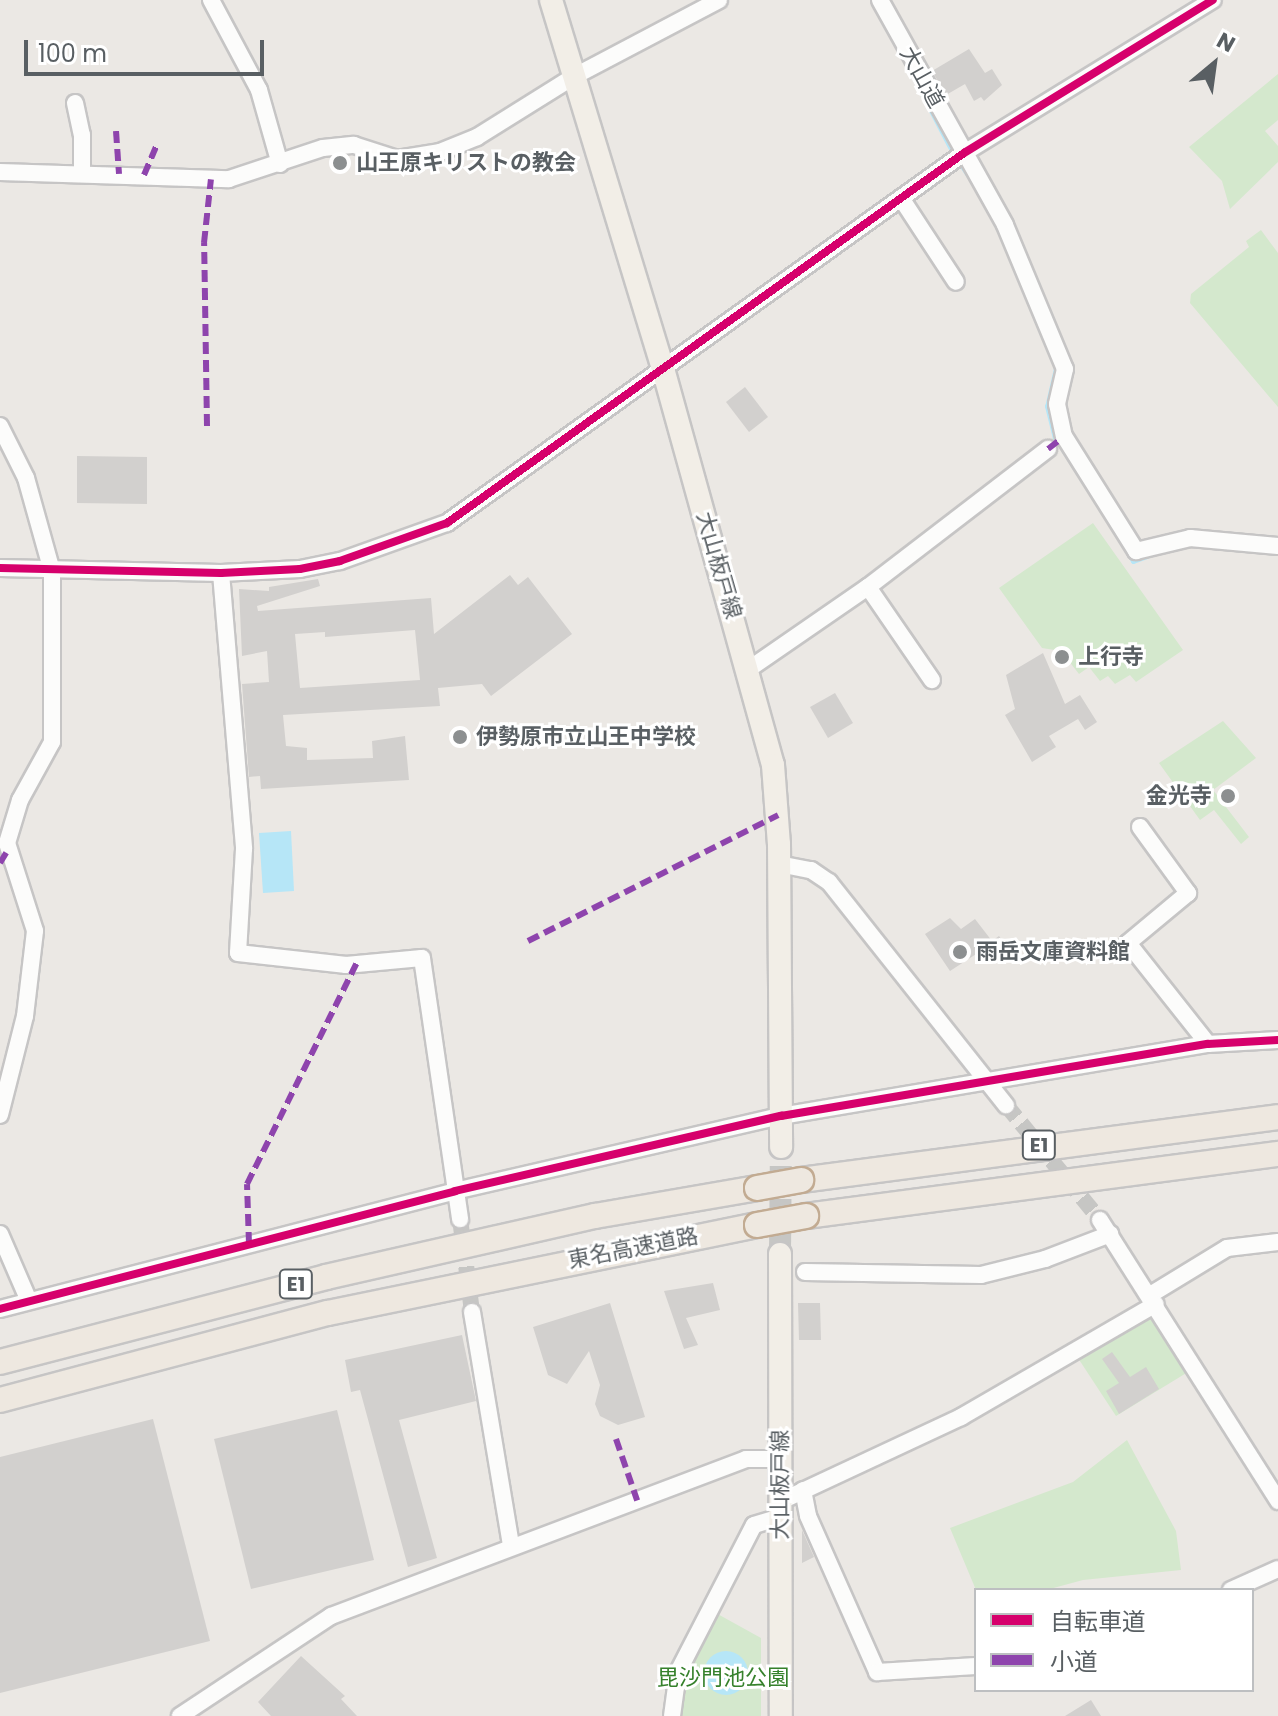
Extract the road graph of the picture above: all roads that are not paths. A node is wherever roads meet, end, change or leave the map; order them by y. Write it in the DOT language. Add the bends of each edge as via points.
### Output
graph roads {
  1 [pos="211,0"];
  2 [pos="551,0"];
  3 [pos="719,0"];
  4 [pos="880,0"];
  5 [pos="1213,0"];
  6 [pos="573,77"];
  7 [pos="75,103"];
  8 [pos="964,153"];
  9 [pos="280,164"];
  10 [pos="0,172"];
  11 [pos="82,173"];
  12 [pos="901,198"];
  13 [pos="956,282"];
  14 [pos="662,365"];
  15 [pos="0,426"];
  16 [pos="1058,441"];
  17 [pos="1278,546"];
  18 [pos="0,568"];
  19 [pos="52,571"];
  20 [pos="221,573"];
  21 [pos="868,587"];
  22 [pos="749,669"];
  23 [pos="932,680"];
  24 [pos="1140,827"];
  25 [pos="779,864"];
  26 [pos="1278,1040"];
  27 [pos="1208,1044"];
  28 [pos="989,1084"];
  29 [pos="1006,1105"];
  30 [pos="0,1115"];
  31 [pos="781,1116"];
  32 [pos="1278,1117"];
  33 [pos="781,1147"];
  34 [pos="1278,1154"];
  35 [pos="455,1191"];
  36 [pos="460,1219"];
  37 [pos="1100,1220"];
  38 [pos="0,1234"];
  39 [pos="1110,1234"];
  40 [pos="1278,1242"];
  41 [pos="780,1254"];
  42 [pos="805,1272"];
  43 [pos="1153,1299"];
  44 [pos="29,1301"];
  45 [pos="0,1309"];
  46 [pos="472,1312"];
  47 [pos="0,1362"];
  48 [pos="0,1400"];
  49 [pos="781,1459"];
  50 [pos="803,1490"];
  51 [pos="1278,1501"];
  52 [pos="781,1509"];
  53 [pos="511,1546"];
  54 [pos="1278,1569"];
  55 [pos="1235,1588"];
  56 [pos="974,1666"];
  57 [pos="204,1710"];
  58 [pos="180,1716"];
  59 [pos="672,1716"];
  60 [pos="781,1716"];
  1 -- 9 [label="street" via="259,90"];
  2 -- 6 [label="main road, 大山板戸線"];
  3 -- 6 [label="street"];
  4 -- 8 [label="street, 大山道"];
  5 -- 8 [label="street"];
  6 -- 9 [label="street" via="477,137 440,152 397,159 354,145 323,148"];
  6 -- 14 [label="main road, 大山板戸線"];
  7 -- 11 [label="street"];
  8 -- 12 [label="street"];
  8 -- 16 [label="street, 大山道" via="1005,225 1065,369 1057,404"];
  9 -- 11 [label="street" via="229,179"];
  10 -- 11 [label="street"];
  12 -- 13 [label="street"];
  12 -- 14 [label="street"];
  14 -- 20 [label="street" via="447,523 340,561"];
  14 -- 22 [label="main road, 大山板戸線"];
  15 -- 19 [label="street" via="26,478"];
  16 -- 17 [label="street" via="1136,551 1190,538"];
  16 -- 21 [label="street"];
  18 -- 19 [label="street"];
  19 -- 20 [label="street"];
  19 -- 30 [label="street" via="52,742 20,800 7,843 35,931 25,1016"];
  20 -- 35 [label="street" via="244,849 238,953 346,965 422,958"];
  21 -- 22 [label="street"];
  21 -- 23 [label="street"];
  22 -- 25 [label="main road, 大山板戸線" via="773,765"];
  24 -- 27 [label="street" via="1188,893 1128,943"];
  25 -- 28 [label="street" via="811,870 829,882"];
  25 -- 31 [label="main road, 大山板戸線"];
  26 -- 27 [label="street"];
  27 -- 28 [label="street"];
  28 -- 29 [label="street"];
  28 -- 31 [label="street"];
  31 -- 33 [label="main road, 大山板戸線"];
  31 -- 35 [label="street"];
  32 -- 47 [label="highway, 東名高速道路 / E1, bridge" via="801,1180 595,1216 340,1273"];
  34 -- 48 [label="highway, 東名高速道路 / E1, bridge" via="757,1225 343,1310"];
  35 -- 36 [label="street"];
  35 -- 44 [label="street"];
  37 -- 39 [label="street"];
  38 -- 44 [label="street"];
  39 -- 42 [label="street" via="1045,1259 981,1275"];
  39 -- 43 [label="street"];
  40 -- 43 [label="street" via="1227,1248"];
  41 -- 49 [label="main road, 大山板戸線"];
  43 -- 50 [label="street" via="961,1417"];
  43 -- 51 [label="street"];
  44 -- 45 [label="street"];
  46 -- 53 [label="street"];
  49 -- 52 [label="main road, 大山板戸線"];
  49 -- 53 [label="street" via="746,1459"];
  50 -- 52 [label="street"];
  50 -- 56 [label="street" via="808,1516 877,1672"];
  52 -- 59 [label="street" via="754,1525 678,1672"];
  52 -- 60 [label="main road, 大山板戸線"];
  53 -- 57 [label="street" via="331,1616"];
  54 -- 55 [label="street"];
  57 -- 58 [label="street"];
}
